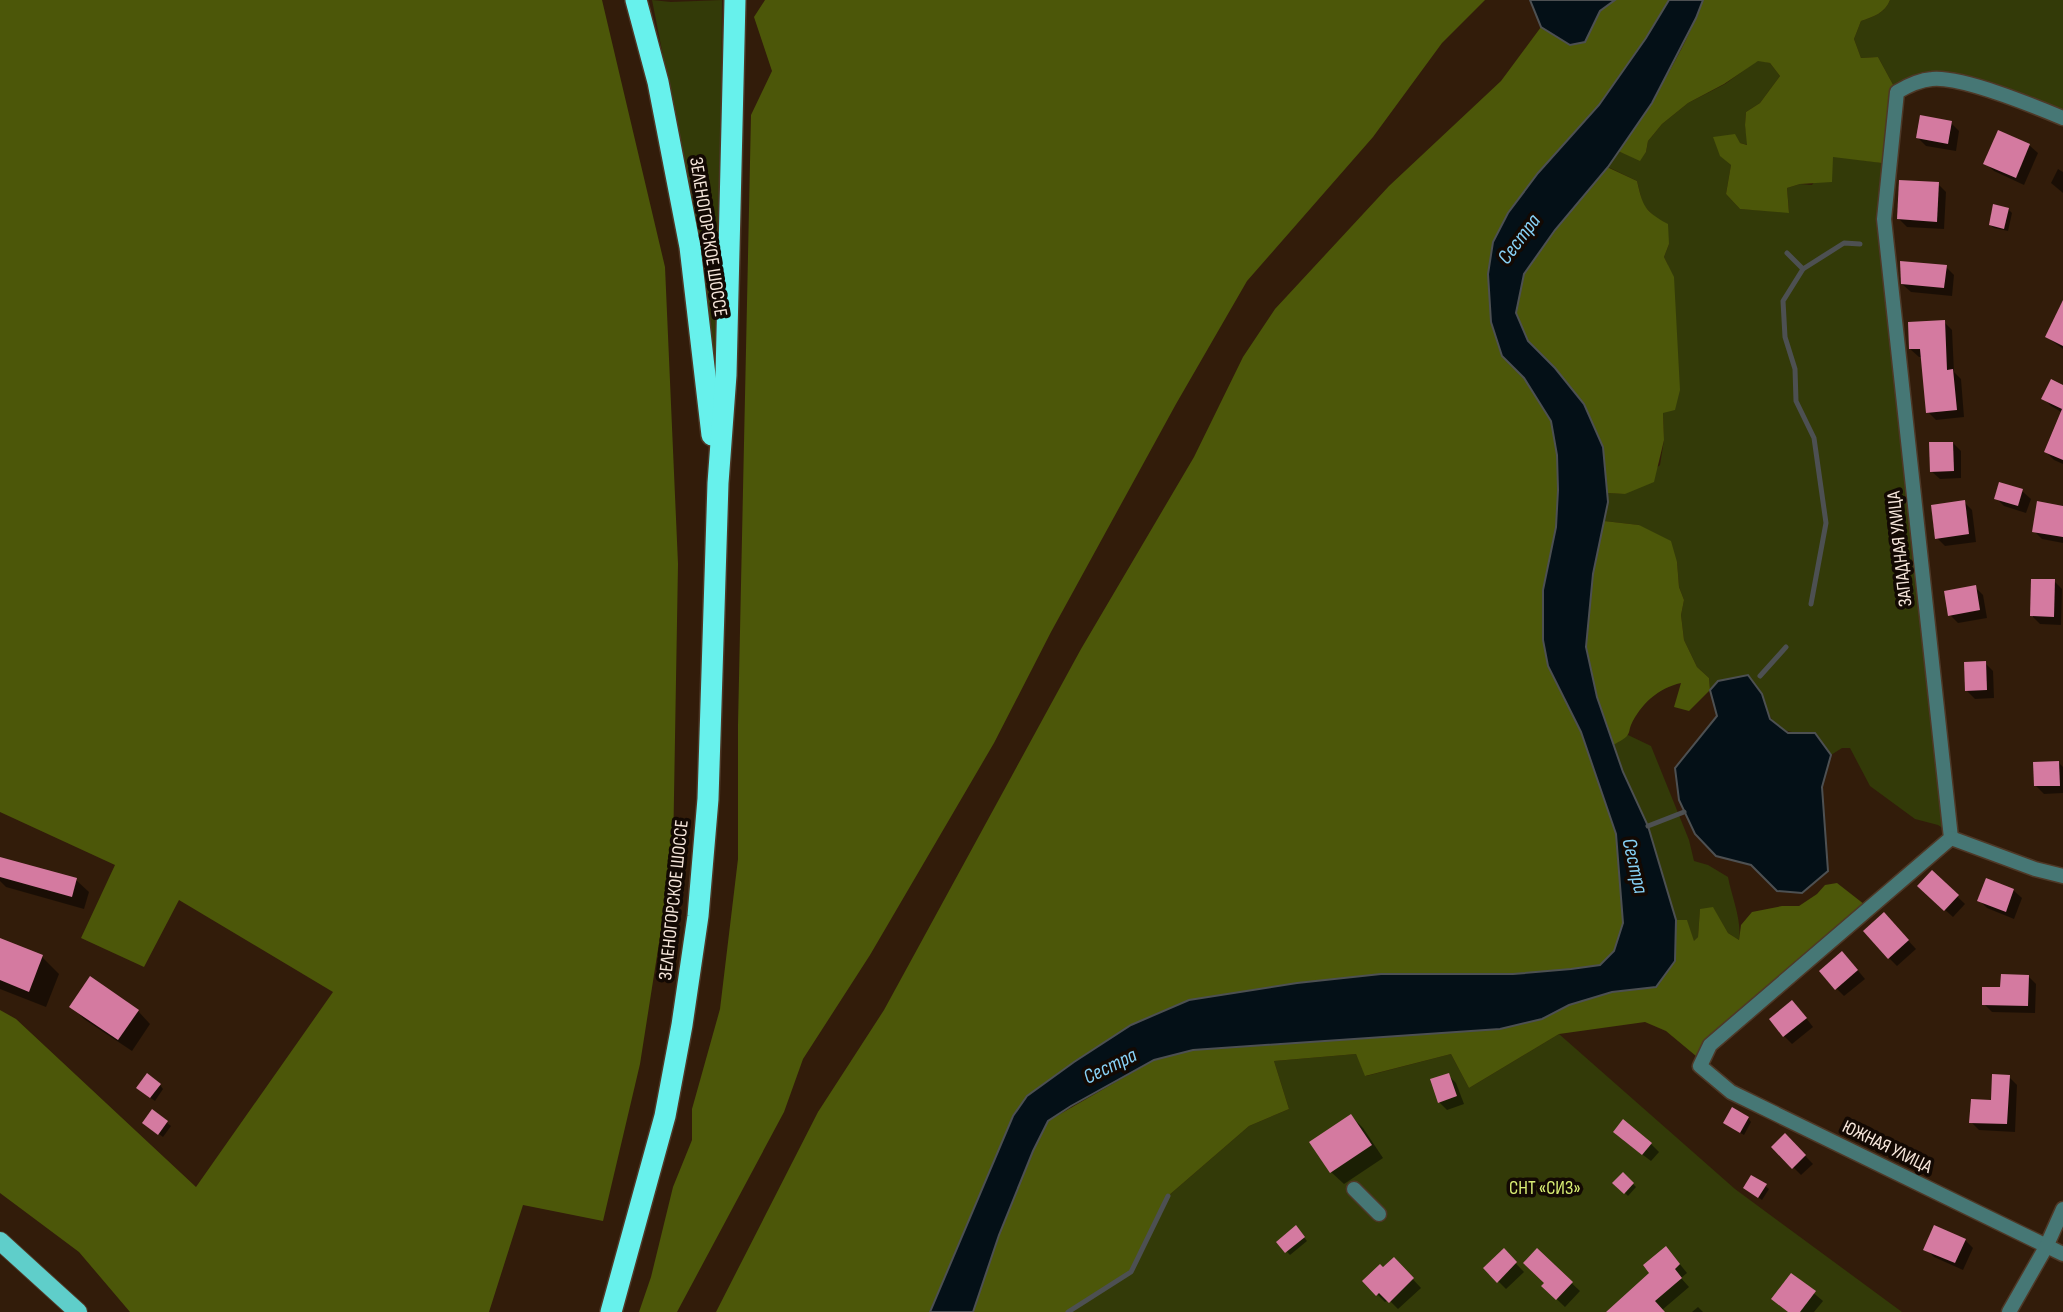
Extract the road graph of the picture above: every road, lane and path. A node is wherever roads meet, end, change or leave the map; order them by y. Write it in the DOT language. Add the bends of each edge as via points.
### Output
graph roads {
  1 [pos="636,0"];
  2 [pos="735,0"];
  3 [pos="2063,118"];
  4 [pos="718,483"];
  5 [pos="1951,838"];
  6 [pos="2063,876"];
  7 [pos="1354,1189"];
  8 [pos="2063,1209"];
  9 [pos="1379,1214"];
  10 [pos="0,1241"];
  11 [pos="2046,1247"];
  12 [pos="2063,1254"];
  13 [pos="78,1312"];
  14 [pos="611,1312"];
  15 [pos="2009,1312"];
  1 -- 4 [label="highway, ЗЕЛЕНОГОРСКОЕ ШОССЕ" via="658,82 690,247"];
  2 -- 4 [label="highway, ЗЕЛЕНОГОРСКОЕ ШОССЕ" via="726,375"];
  3 -- 5 [label="street, ЗАПАДНАЯ УЛИЦА" via="1956,81 1931,79 1897,92 1884,219"];
  4 -- 14 [label="highway, ЗЕЛЕНОГОРСКОЕ ШОССЕ" via="708,799 698,916 664,1116"];
  5 -- 6 [label="street"];
  5 -- 11 [label="street, ЮЖНАЯ УЛИЦА" via="1710,1045 1700,1066 1731,1092"];
  7 -- 9 [label="street"];
  8 -- 11 [label="street"];
  10 -- 13 [label="main road"];
  11 -- 12 [label="street, ЮЖНАЯ УЛИЦА"];
  11 -- 15 [label="street"];
}
